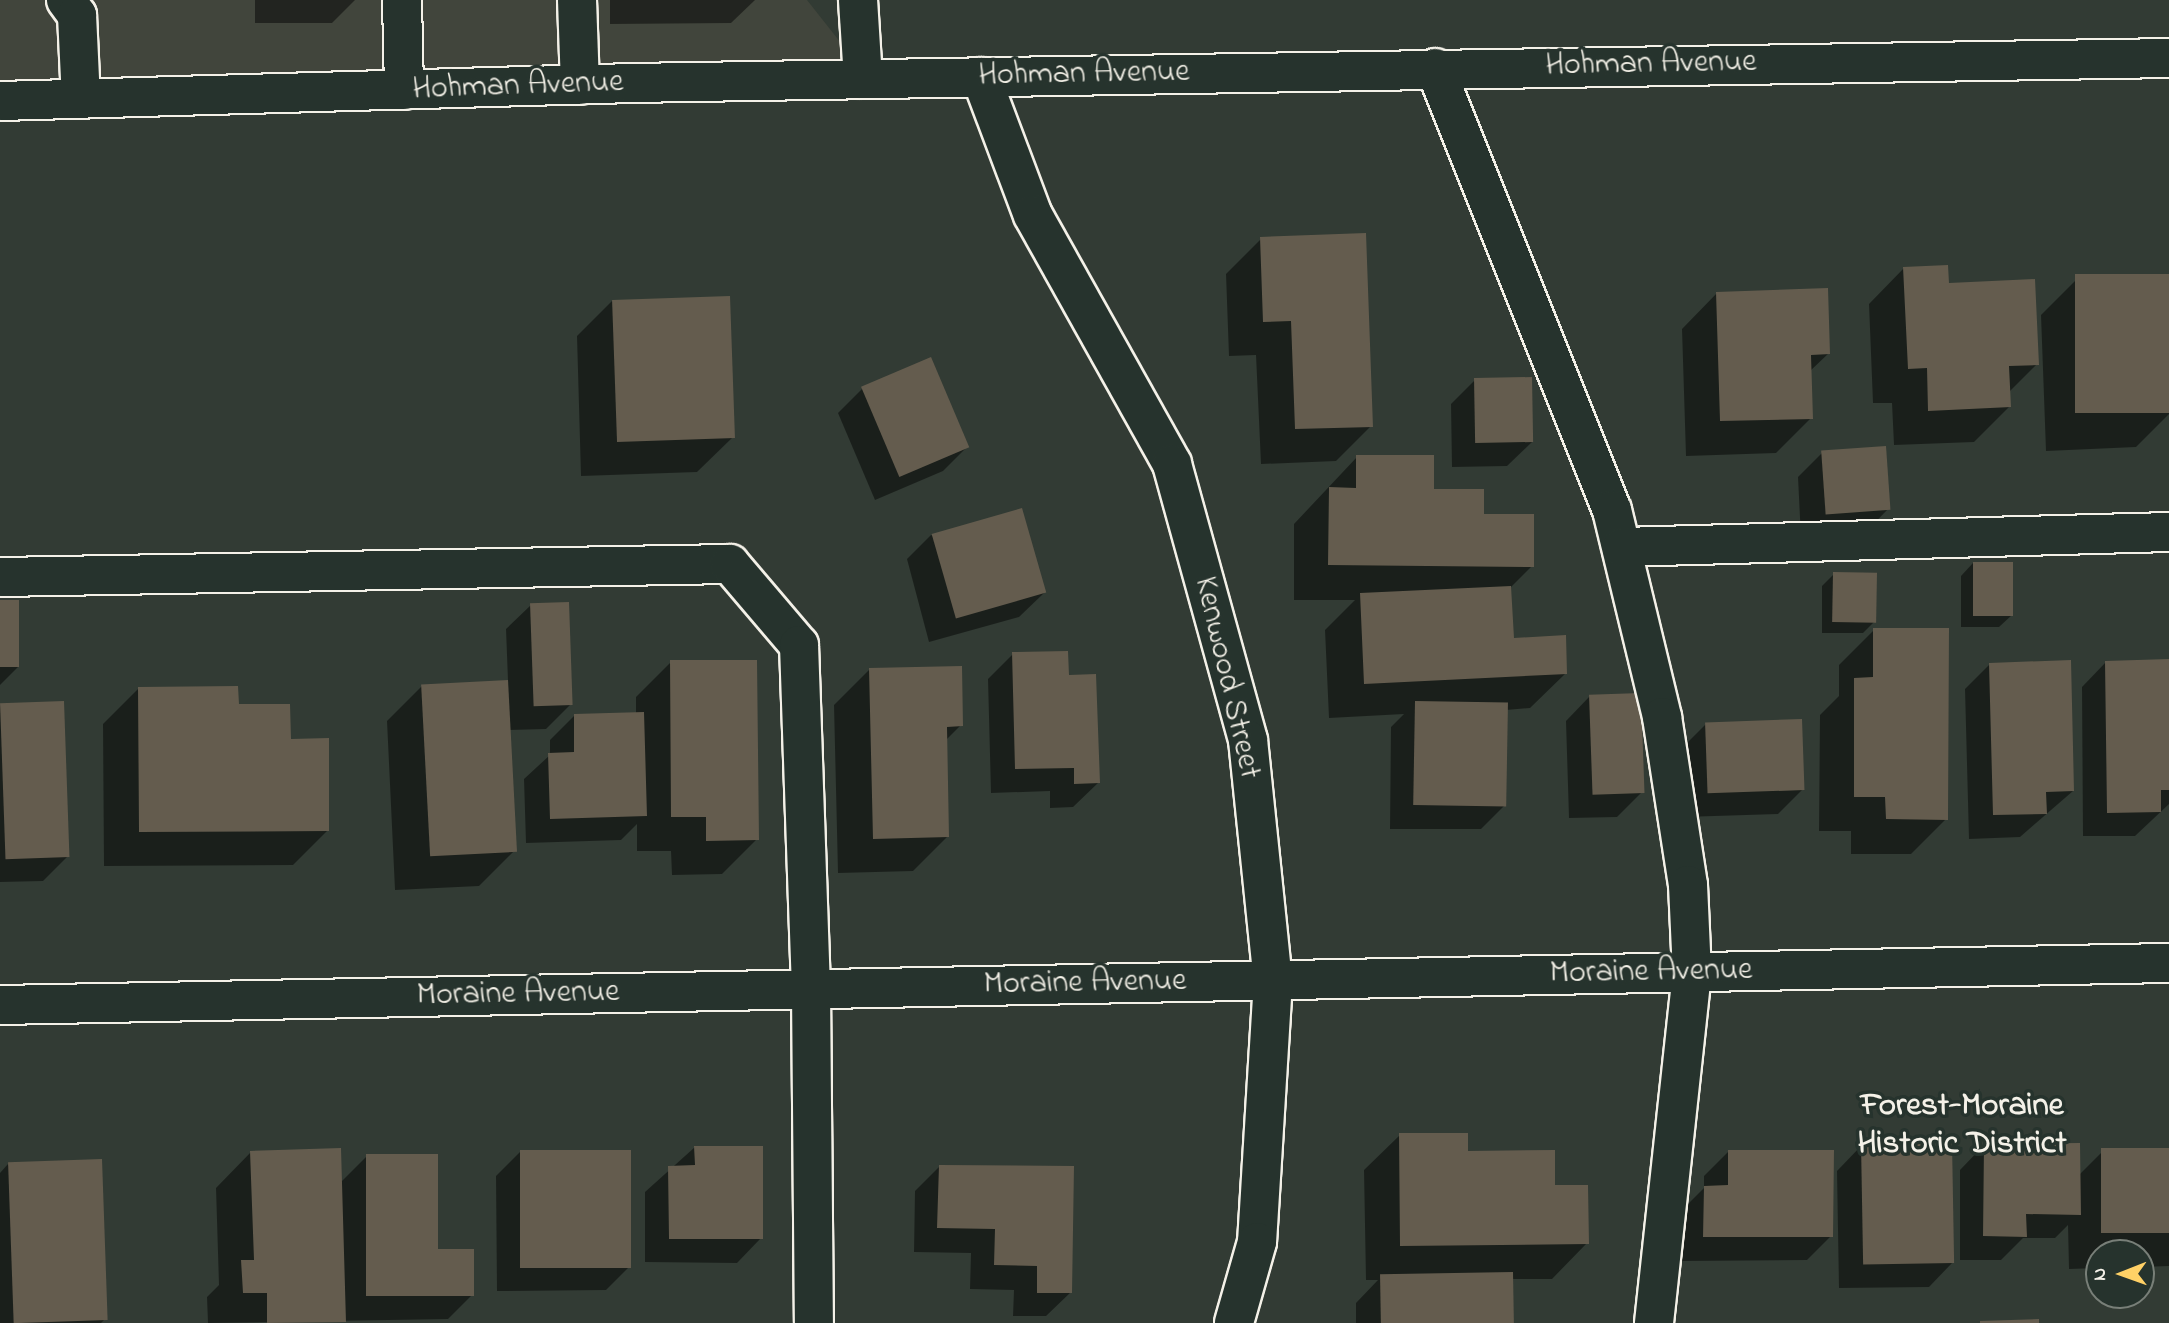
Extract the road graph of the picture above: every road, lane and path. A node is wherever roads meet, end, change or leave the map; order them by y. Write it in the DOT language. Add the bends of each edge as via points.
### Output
graph roads {
  1 [pos="66,0"];
  2 [pos="402,0"];
  3 [pos="578,0"];
  4 [pos="858,0"];
  5 [pos="2169,58"];
  6 [pos="1435,68"];
  7 [pos="981,77"];
  8 [pos="863,79"];
  9 [pos="580,85"];
  10 [pos="404,90"];
  11 [pos="81,99"];
  12 [pos="0,102"];
  13 [pos="2169,532"];
  14 [pos="1622,547"];
  15 [pos="0,577"];
  16 [pos="2169,963"];
  17 [pos="1692,973"];
  18 [pos="1273,981"];
  19 [pos="811,989"];
  20 [pos="0,1005"];
  21 [pos="814,1323"];
  22 [pos="1234,1323"];
  23 [pos="1654,1323"];
  1 -- 11 [label="street" via="77,15"];
  2 -- 10 [label="street"];
  3 -- 9 [label="street"];
  4 -- 8 [label="street"];
  5 -- 6 [label="street, Hohman Avenue"];
  6 -- 7 [label="street, Hohman Avenue"];
  6 -- 14 [label="street" via="1612,510"];
  7 -- 8 [label="street, Hohman Avenue"];
  7 -- 18 [label="street, Kenwood Street" via="1033,215 1172,464 1248,740"];
  8 -- 9 [label="street, Hohman Avenue"];
  9 -- 10 [label="street, Hohman Avenue"];
  10 -- 11 [label="street, Hohman Avenue"];
  11 -- 12 [label="street, Hohman Avenue"];
  13 -- 14 [label="street"];
  14 -- 17 [label="street" via="1662,717 1688,885"];
  15 -- 19 [label="street" via="730,564 799,645"];
  16 -- 17 [label="street, Moraine Avenue"];
  17 -- 18 [label="street, Moraine Avenue"];
  17 -- 23 [label="street"];
  18 -- 19 [label="street, Moraine Avenue"];
  18 -- 22 [label="street, Kenwood Street" via="1257,1242"];
  19 -- 20 [label="street, Moraine Avenue"];
  19 -- 21 [label="street"];
}
